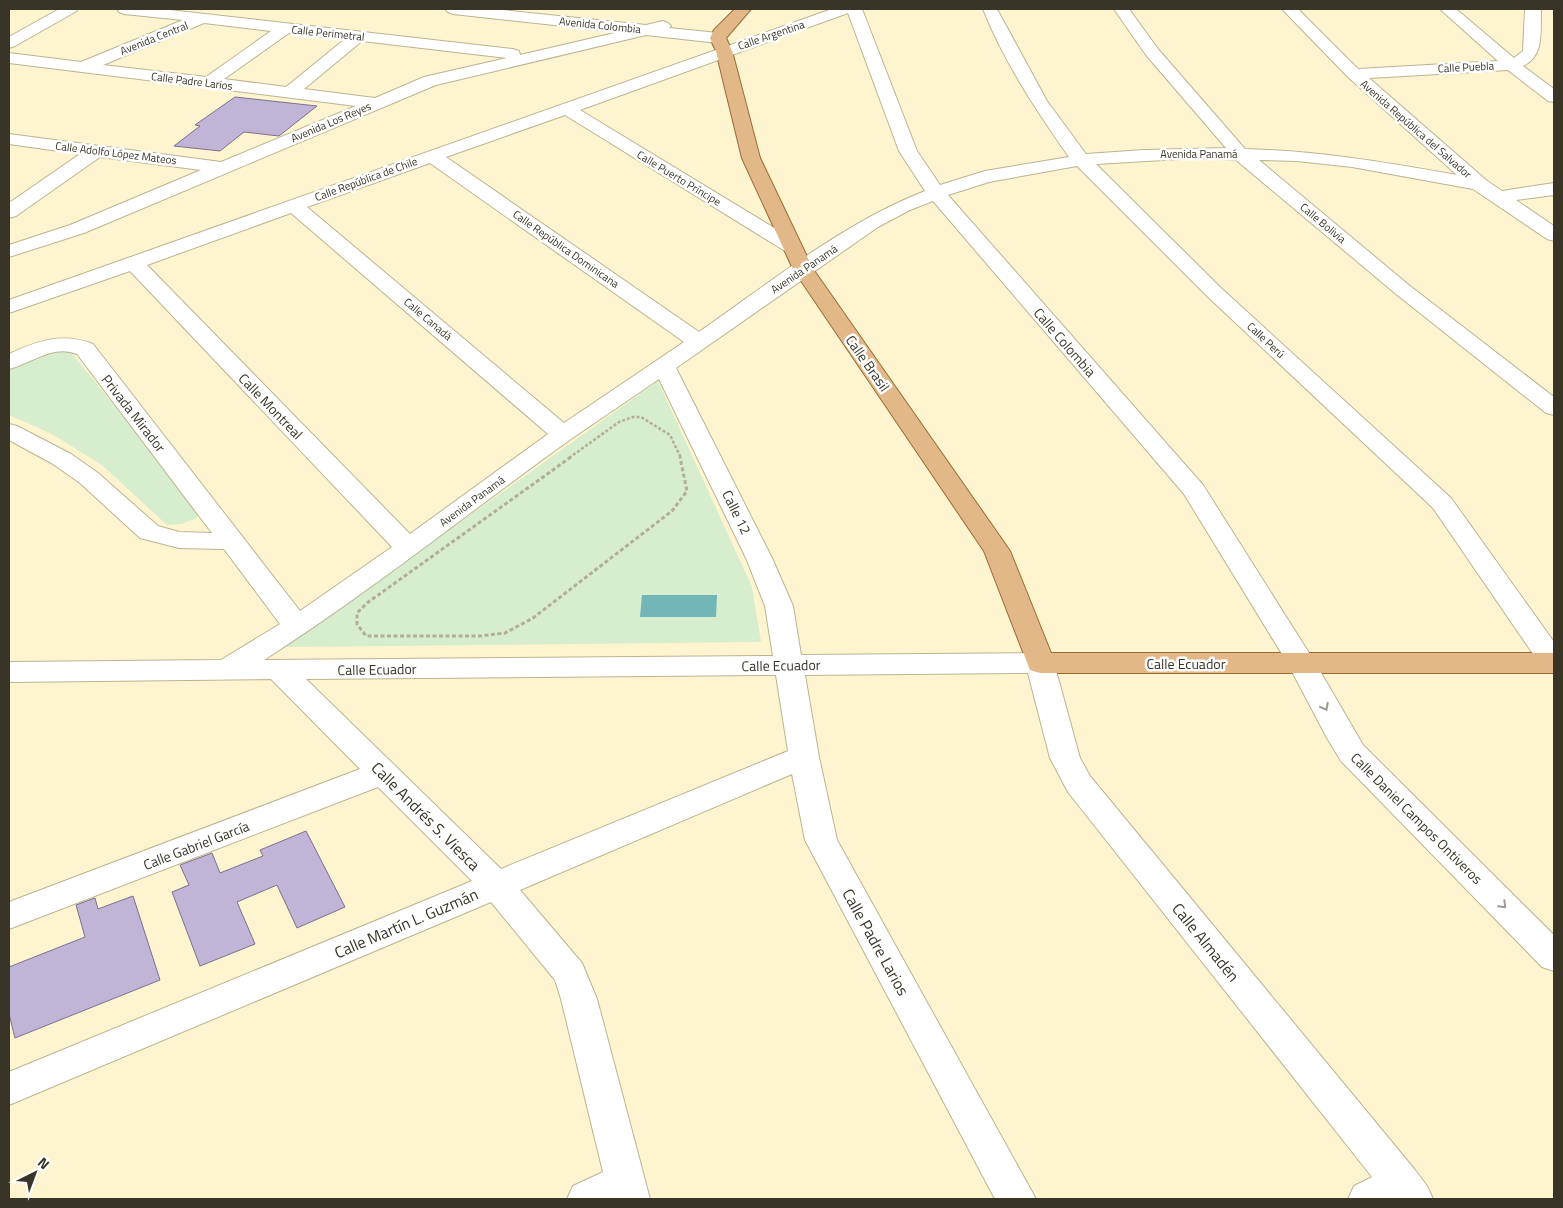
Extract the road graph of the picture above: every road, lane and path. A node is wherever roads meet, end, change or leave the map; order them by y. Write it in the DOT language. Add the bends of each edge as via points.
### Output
graph roads {
  1 [pos="70,9"];
  2 [pos="124,9"];
  3 [pos="228,9"];
  4 [pos="453,9"];
  5 [pos="510,9"];
  6 [pos="743,9"];
  7 [pos="846,9"];
  8 [pos="854,9"];
  9 [pos="990,9"];
  10 [pos="1122,9"];
  11 [pos="1290,9"];
  12 [pos="1447,9"];
  13 [pos="1533,9"];
  14 [pos="203,14"];
  15 [pos="183,16"];
  16 [pos="285,28"];
  17 [pos="655,28"];
  18 [pos="358,36"];
  19 [pos="721,41"];
  20 [pos="9,43"];
  21 [pos="532,57"];
  22 [pos="9,58"];
  23 [pos="59,64"];
  24 [pos="1512,65"];
  25 [pos="81,67"];
  26 [pos="1354,74"];
  27 [pos="209,83"];
  28 [pos="290,92"];
  29 [pos="1554,97"];
  30 [pos="376,103"];
  31 [pos="567,109"];
  32 [pos="9,139"];
  33 [pos="98,150"];
  34 [pos="1240,154"];
  35 [pos="432,156"];
  36 [pos="1081,160"];
  37 [pos="224,168"];
  38 [pos="1479,184"];
  39 [pos="1554,189"];
  40 [pos="936,193"];
  41 [pos="1498,197"];
  42 [pos="293,205"];
  43 [pos="9,212"];
  44 [pos="1554,235"];
  45 [pos="9,239"];
  46 [pos="38,243"];
  47 [pos="792,246"];
  48 [pos="9,251"];
  49 [pos="134,263"];
  50 [pos="803,269"];
  51 [pos="9,307"];
  52 [pos="699,342"];
  53 [pos="9,362"];
  54 [pos="664,366"];
  55 [pos="1554,408"];
  56 [pos="662,428"];
  57 [pos="9,431"];
  58 [pos="563,434"];
  59 [pos="233,541"];
  60 [pos="408,548"];
  61 [pos="297,626"];
  62 [pos="1040,663"];
  63 [pos="1554,663"];
  64 [pos="1302,664"];
  65 [pos="789,665"];
  66 [pos="227,670"];
  67 [pos="279,670"];
  68 [pos="9,672"];
  69 [pos="804,757"];
  70 [pos="384,773"];
  71 [pos="496,885"];
  72 [pos="9,916"];
  73 [pos="1554,957"];
  74 [pos="9,1089"];
  75 [pos="628,1190"];
  76 [pos="1394,1194"];
  77 [pos="587,1199"];
  78 [pos="1016,1199"];
  1 -- 20 [label="street"];
  2 -- 15 [label="street"];
  3 -- 14 [label="street, Avenida Central"];
  4 -- 17 [label="street, Avenida Colombia"];
  5 -- 17 [label="street, Avenida Colombia"];
  6 -- 19 [label="main road"];
  7 -- 19 [label="street, Calle Argentina"];
  8 -- 40 [label="street, Calle Colombia" via="908,151"];
  9 -- 36 [label="street, Calle Perú" via="1039,102"];
  10 -- 34 [label="street, Calle Bolivia" via="1152,52"];
  11 -- 26 [label="street, Avenida República del Salvador"];
  12 -- 24 [label="street"];
  13 -- 24 [label="street, Calle Puebla" via="1531,52"];
  14 -- 15 [label="street, Avenida Central"];
  14 -- 16 [label="street, Calle Perimetral"];
  14 -- 25 [label="street, Avenida Central"];
  15 -- 23 [label="street, Avenida Central"];
  16 -- 18 [label="street, Calle Perimetral"];
  16 -- 27 [label="street"];
  17 -- 19 [label="street, Avenida Colombia"];
  17 -- 21 [label="street, Avenida Los Reyes"];
  18 -- 21 [label="street, Calle Perimetral"];
  18 -- 28 [label="street"];
  19 -- 31 [label="street, Calle República de Chile"];
  19 -- 47 [label="main road, Calle Brasil" via="751,158"];
  21 -- 30 [label="street, Avenida Los Reyes" via="445,76"];
  22 -- 23 [label="street, Calle Padre Larios"];
  23 -- 25 [label="street, Calle Padre Larios"];
  24 -- 26 [label="street, Calle Puebla"];
  24 -- 29 [label="street"];
  25 -- 27 [label="street, Calle Padre Larios"];
  26 -- 38 [label="street, Avenida República del Salvador"];
  27 -- 28 [label="street, Calle Padre Larios"];
  28 -- 30 [label="street, Calle Padre Larios"];
  30 -- 37 [label="street, Avenida Los Reyes"];
  31 -- 35 [label="street, Calle República de Chile"];
  31 -- 47 [label="street, Calle Puerto Príncipe"];
  32 -- 33 [label="street, Calle Adolfo López Mateos"];
  33 -- 37 [label="street, Calle Adolfo López Mateos"];
  33 -- 43 [label="street"];
  34 -- 36 [label="street, Avenida Panamá" via="1144,155"];
  34 -- 38 [label="street, Avenida Panamá" via="1352,162"];
  34 -- 55 [label="street, Calle Bolivia" via="1403,290"];
  35 -- 42 [label="street, Calle República de Chile"];
  35 -- 52 [label="street, Calle República Dominicana"];
  36 -- 40 [label="street, Avenida Panamá" via="985,178"];
  36 -- 63 [label="street, Calle Perú" via="1214,292 1442,503"];
  37 -- 46 [label="street, Avenida Los Reyes" via="78,230"];
  38 -- 41 [label="street, Avenida República del Salvador"];
  39 -- 41 [label="street"];
  40 -- 50 [label="street, Avenida Panamá" via="871,224"];
  40 -- 64 [label="street, Calle Colombia" via="1194,490"];
  41 -- 44 [label="street, Avenida República del Salvador"];
  42 -- 49 [label="street, Calle República de Chile"];
  42 -- 58 [label="street, Calle Canadá"];
  45 -- 46 [label="street"];
  46 -- 48 [label="street, Avenida Los Reyes"];
  47 -- 50 [label="main road, Calle Brasil"];
  49 -- 51 [label="street, Calle República de Chile"];
  49 -- 60 [label="street, Calle Montreal"];
  50 -- 52 [label="street, Avenida Panamá"];
  50 -- 62 [label="main road, Calle Brasil" via="997,551"];
  52 -- 54 [label="street, Avenida Panamá"];
  53 -- 59 [label="street, Privada Mirador" via="50,346 77,345 85,349"];
  54 -- 58 [label="street, Avenida Panamá"];
  54 -- 65 [label="street, Calle 12" via="763,566 779,606"];
  56 -- 56 [label="path" via="670,435 682,460 687,490 672,511 533,618 505,633 479,636 366,636 357,624 357,613 367,603 619,422 641,417"];
  57 -- 59 [label="street" via="62,459 89,478 157,536"];
  58 -- 60 [label="street, Avenida Panamá"];
  59 -- 61 [label="street, Privada Mirador"];
  60 -- 61 [label="street, Avenida Panamá"];
  61 -- 66 [label="street, Avenida Panamá"];
  62 -- 64 [label="main road, Calle Ecuador"];
  62 -- 65 [label="street, Calle Ecuador"];
  62 -- 76 [label="street, Calle Almadén" via="1066,758 1079,784"];
  63 -- 64 [label="main road, Calle Ecuador"];
  64 -- 73 [label="street, Calle Daniel Campos Ontiveros, one-way" via="1352,753"];
  65 -- 67 [label="street, Calle Ecuador"];
  65 -- 69 [label="street, Calle Padre Larios"];
  66 -- 67 [label="street, Calle Ecuador"];
  66 -- 68 [label="street, Calle Ecuador"];
  67 -- 70 [label="street, Calle Andrés S. Viesca"];
  69 -- 71 [label="street, Calle Martín L. Guzmán"];
  69 -- 78 [label="street, Calle Padre Larios" via="821,840"];
  70 -- 71 [label="street, Calle Andrés S. Viesca"];
  70 -- 72 [label="street, Calle Gabriel García"];
  71 -- 74 [label="street, Calle Martín L. Guzmán"];
  71 -- 75 [label="street, Calle Andrés S. Viesca" via="570,973"];
  75 -- 77 [label="street"];
}
